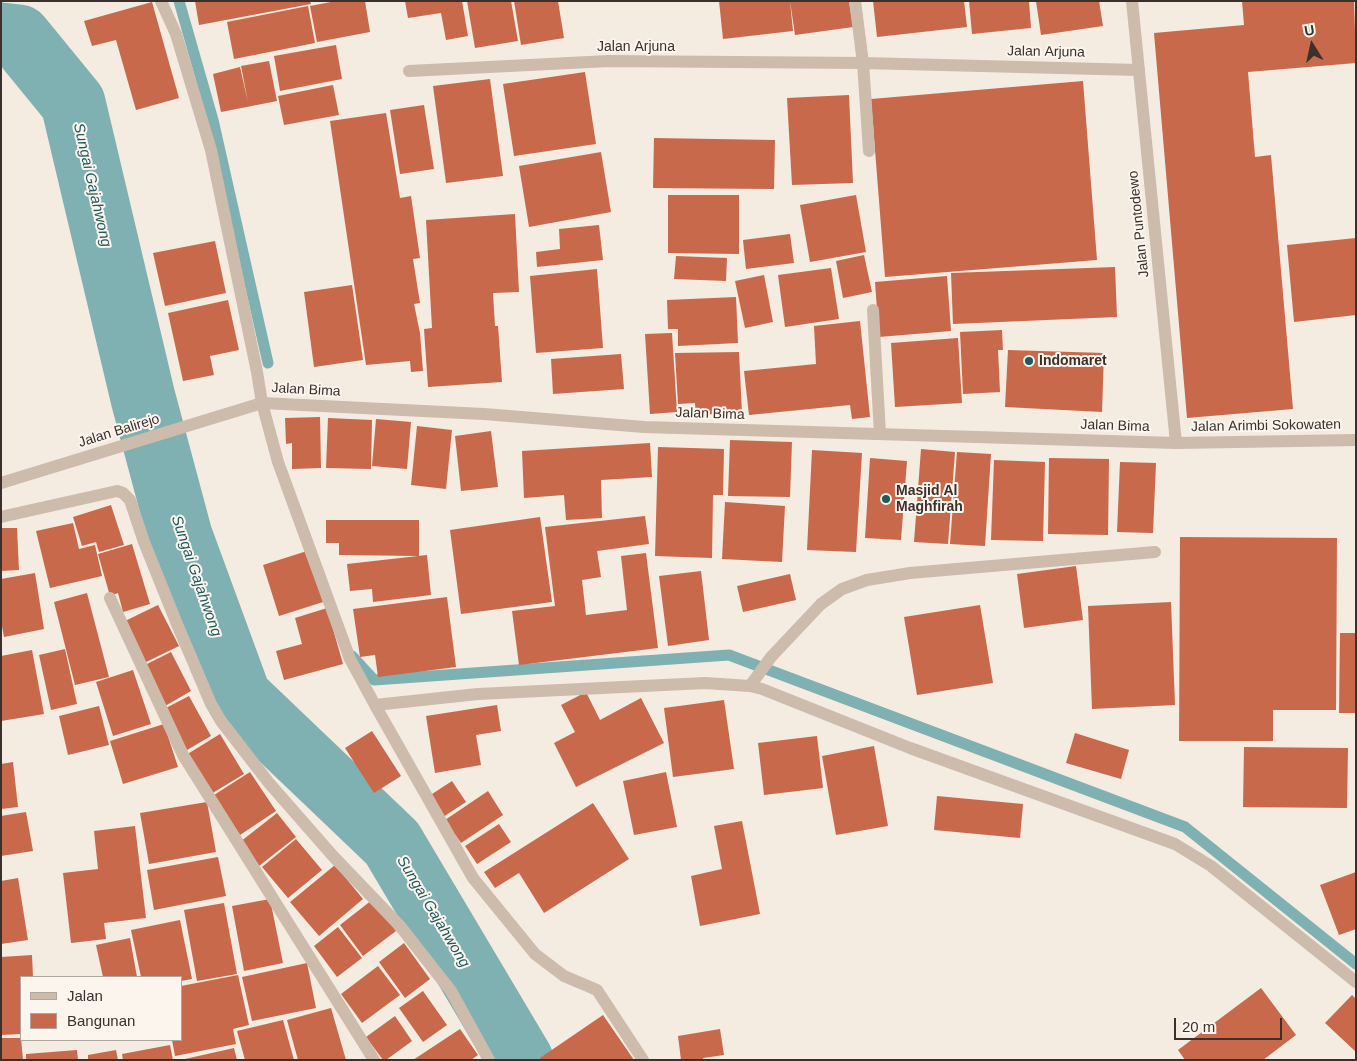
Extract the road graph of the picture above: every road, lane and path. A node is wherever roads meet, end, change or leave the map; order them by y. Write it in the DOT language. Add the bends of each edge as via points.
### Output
graph roads {
  1 [pos="161,1"];
  2 [pos="855,1"];
  3 [pos="1132,1"];
  4 [pos="863,62"];
  5 [pos="1139,70"];
  6 [pos="409,71"];
  7 [pos="869,151"];
  8 [pos="873,310"];
  9 [pos="262,403"];
  10 [pos="245,409"];
  11 [pos="880,434"];
  12 [pos="1356,440"];
  13 [pos="1176,443"];
  14 [pos="1,483"];
  15 [pos="1,517"];
  16 [pos="1155,552"];
  17 [pos="110,598"];
  18 [pos="750,686"];
  19 [pos="375,704"];
  20 [pos="1356,982"];
  21 [pos="374,1060"];
  22 [pos="489,1060"];
  23 [pos="643,1060"];
  1 -- 9 [label="street" via="176,34 211,150"];
  2 -- 4 [label="street"];
  3 -- 5 [label="street, Jalan Puntodewo"];
  4 -- 5 [label="street, Jalan Arjuna"];
  4 -- 6 [label="street, Jalan Arjuna" via="609,61"];
  4 -- 7 [label="street"];
  5 -- 13 [label="street, Jalan Puntodewo"];
  8 -- 11 [label="street"];
  9 -- 10 [label="street, Jalan Bima"];
  9 -- 11 [label="street, Jalan Bima" via="484,414 644,427"];
  9 -- 19 [label="street" via="278,462 314,566 350,659"];
  10 -- 14 [label="street, Jalan Balirejo"];
  11 -- 13 [label="street, Jalan Bima"];
  12 -- 13 [label="street, Jalan Arimbi Sokowaten"];
  15 -- 22 [label="street" via="117,491 130,500 181,633 221,721 269,783 400,926 451,991"];
  16 -- 18 [label="street" via="910,573 867,580 820,604 771,656"];
  17 -- 21 [label="street" via="183,755"];
  18 -- 19 [label="street" via="705,683 478,694"];
  18 -- 20 [label="street" via="1175,844 1211,866"];
  19 -- 23 [label="street" via="473,878 535,954 564,976 597,990"];
}
